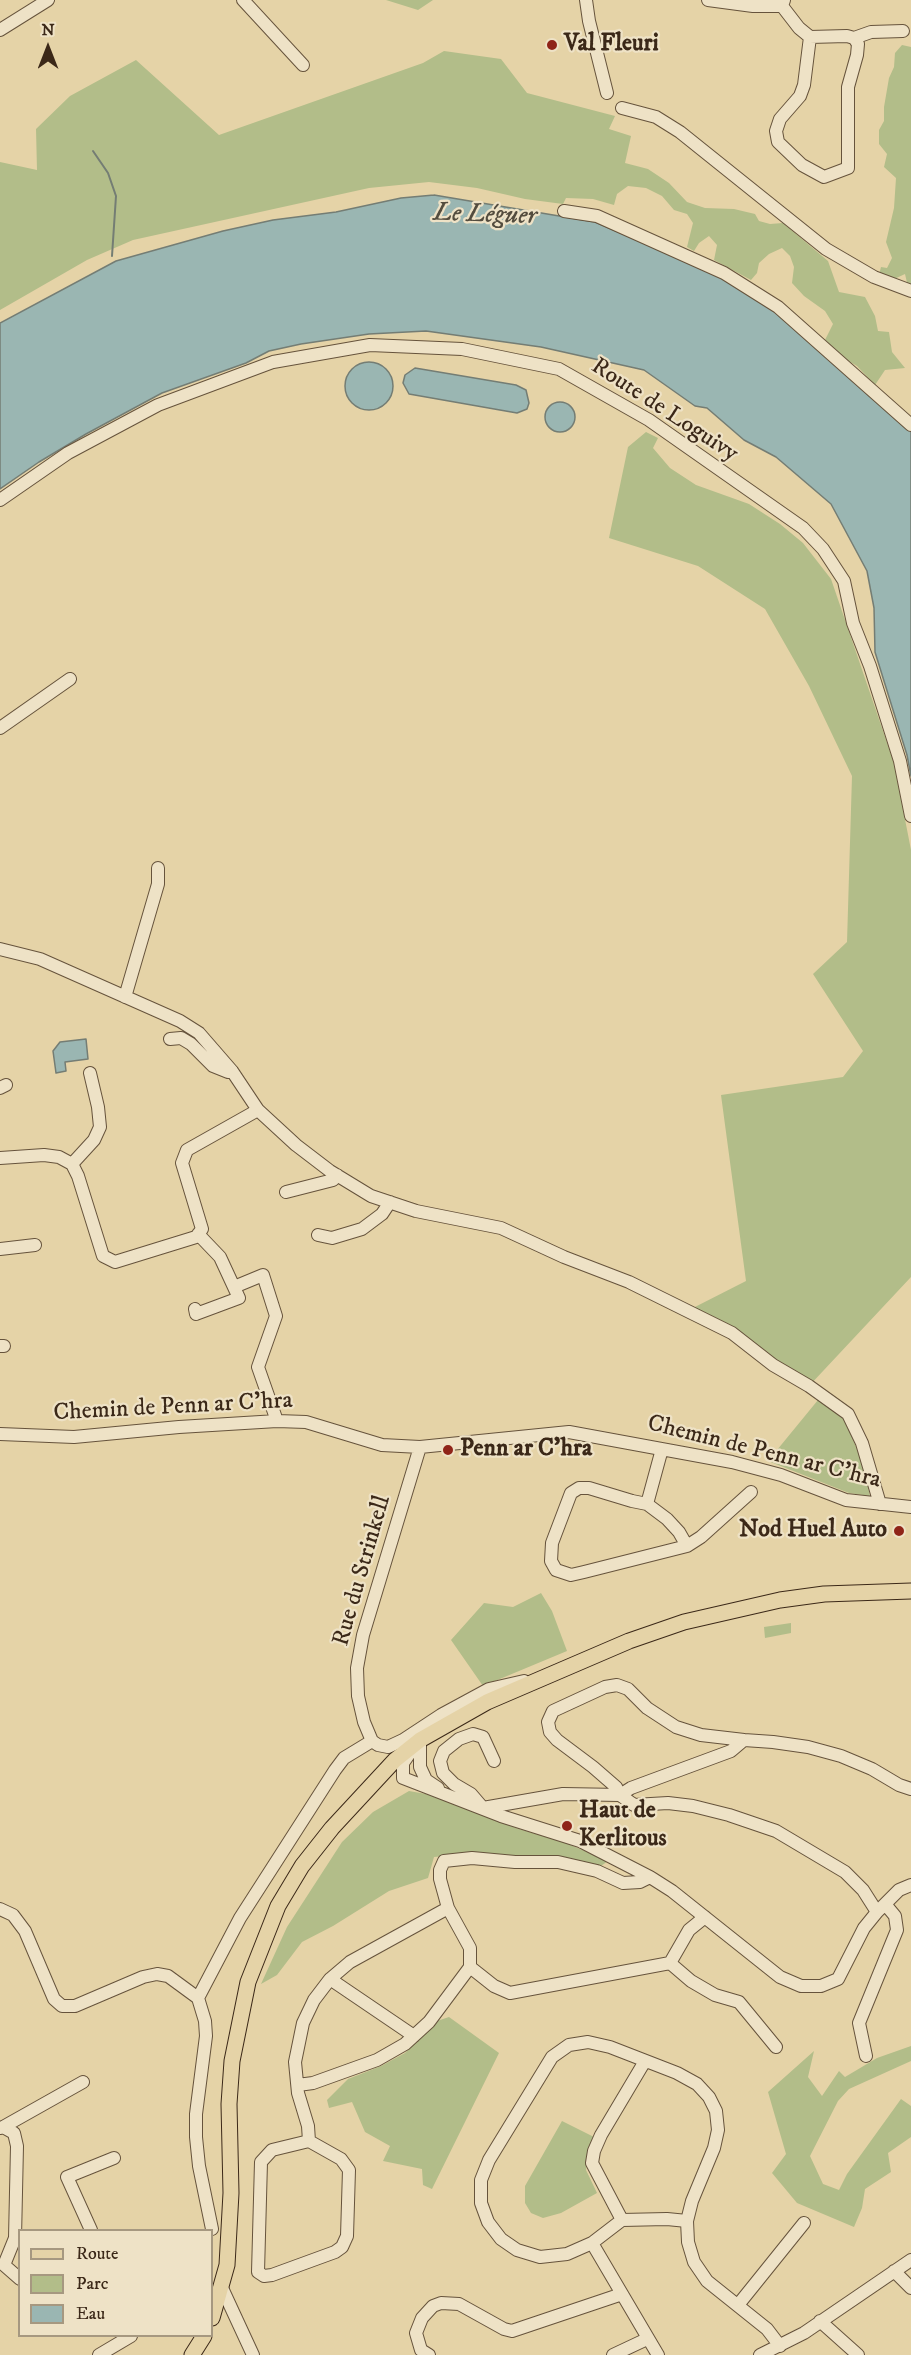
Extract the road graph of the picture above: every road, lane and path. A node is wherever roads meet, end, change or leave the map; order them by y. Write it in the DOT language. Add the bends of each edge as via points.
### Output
graph roads {
  1 [pos="48,0"];
  2 [pos="243,0"];
  3 [pos="586,0"];
  4 [pos="708,0"];
  5 [pos="783,3"];
  6 [pos="0,30"];
  7 [pos="903,32"];
  8 [pos="810,37"];
  9 [pos="854,38"];
  10 [pos="303,65"];
  11 [pos="607,93"];
  12 [pos="622,108"];
  13 [pos="564,211"];
  14 [pos="911,291"];
  15 [pos="911,424"];
  16 [pos="0,500"];
  17 [pos="70,679"];
  18 [pos="0,728"];
  19 [pos="911,816"];
  20 [pos="158,868"];
  21 [pos="0,949"];
  22 [pos="125,997"];
  23 [pos="170,1038"];
  24 [pos="232,1071"];
  25 [pos="90,1073"];
  26 [pos="258,1110"];
  27 [pos="0,1158"];
  28 [pos="72,1164"];
  29 [pos="337,1175"];
  30 [pos="286,1192"];
  31 [pos="390,1202"];
  32 [pos="200,1232"];
  33 [pos="318,1235"];
  34 [pos="35,1245"];
  35 [pos="0,1249"];
  36 [pos="234,1287"];
  37 [pos="195,1309"];
  38 [pos="277,1421"];
  39 [pos="0,1434"];
  40 [pos="420,1447"];
  41 [pos="662,1449"];
  42 [pos="751,1492"];
  43 [pos="646,1503"];
  44 [pos="880,1504"];
  45 [pos="911,1507"];
  46 [pos="687,1546"];
  47 [pos="911,1591"];
  48 [pos="542,1677"];
  49 [pos="420,1740"];
  50 [pos="744,1740"];
  51 [pos="372,1741"];
  52 [pos="494,1761"];
  53 [pos="381,1776"];
  54 [pos="404,1778"];
  55 [pos="911,1789"];
  56 [pos="451,1795"];
  57 [pos="620,1795"];
  58 [pos="483,1808"];
  59 [pos="651,1877"];
  60 [pos="911,1885"];
  61 [pos="448,1908"];
  62 [pos="881,1908"];
  63 [pos="0,1909"];
  64 [pos="705,1917"];
  65 [pos="670,1963"];
  66 [pos="470,1966"];
  67 [pos="330,1979"];
  68 [pos="198,1998"];
  69 [pos="414,2036"];
  70 [pos="776,2047"];
  71 [pos="866,2056"];
  72 [pos="645,2061"];
  73 [pos="83,2082"];
  74 [pos="298,2085"];
  75 [pos="2,2127"];
  76 [pos="309,2141"];
  77 [pos="114,2158"];
  78 [pos="622,2220"];
  79 [pos="687,2221"];
  80 [pos="804,2223"];
  81 [pos="91,2229"];
  82 [pos="212,2229"];
  83 [pos="592,2243"];
  84 [pos="911,2260"];
  85 [pos="1,2266"];
  86 [pos="894,2271"];
  87 [pos="18,2277"];
  88 [pos="222,2288"];
  89 [pos="911,2288"];
  90 [pos="622,2294"];
  91 [pos="738,2305"];
  92 [pos="213,2316"];
  93 [pos="820,2321"];
  94 [pos="129,2337"];
  95 [pos="203,2337"];
  96 [pos="647,2339"];
  97 [pos="780,2346"];
  98 [pos="99,2355"];
  99 [pos="192,2355"];
  100 [pos="253,2355"];
  101 [pos="429,2355"];
  102 [pos="613,2355"];
  103 [pos="658,2355"];
  104 [pos="760,2355"];
  105 [pos="858,2355"];
  1 -- 6 [label="street"];
  2 -- 10 [label="street"];
  3 -- 11 [label="street"];
  4 -- 5 [label="street" via="753,6"];
  5 -- 8 [label="street" via="799,28"];
  7 -- 9 [label="street" via="871,32"];
  8 -- 9 [label="street"];
  8 -- 9 [label="street" via="804,85 776,131 784,150 824,177 848,168 848,87 858,55"];
  12 -- 14 [label="street" via="656,117 680,132 826,249 874,278"];
  13 -- 15 [label="street" via="597,216 724,273 778,308"];
  16 -- 19 [label="street, Route de Loguivy" via="68,453 158,405 273,362 370,345 462,349 559,369 649,420 803,528 823,549 844,581 853,622 900,761"];
  17 -- 18 [label="street"];
  20 -- 22 [label="street" via="158,884"];
  21 -- 22 [label="street" via="40,959"];
  22 -- 24 [label="street" via="199,1034"];
  23 -- 24 [label="street" via="181,1038 213,1066"];
  24 -- 26 [label="street"];
  25 -- 28 [label="street" via="100,1127 94,1140"];
  26 -- 29 [label="street"];
  26 -- 32 [label="street" via="187,1150 182,1163"];
  27 -- 28 [label="street" via="44,1155"];
  28 -- 32 [label="street" via="103,1256 115,1262 196,1237"];
  29 -- 30 [label="street" via="333,1180"];
  29 -- 31 [label="street" via="371,1196"];
  31 -- 33 [label="street" via="382,1214 362,1229 332,1238"];
  31 -- 44 [label="street" via="501,1228 629,1282 732,1333 848,1414 862,1443"];
  32 -- 36 [label="street" via="220,1257"];
  34 -- 35 [label="street"];
  36 -- 37 [label="street" via="239,1298 196,1314"];
  36 -- 38 [label="street" via="263,1275 276,1316 258,1367"];
  38 -- 39 [label="street, Chemin de Penn ar C'hra" via="74,1437"];
  38 -- 40 [label="street, Chemin de Penn ar C'hra" via="306,1422 382,1445"];
  40 -- 41 [label="street, Chemin de Penn ar C'hra" via="569,1432"];
  40 -- 51 [label="street, Rue du Strinkell" via="363,1635 357,1668 358,1696"];
  41 -- 43 [label="street"];
  41 -- 44 [label="street, Chemin de Penn ar C'hra" via="781,1474 846,1500"];
  42 -- 46 [label="street"];
  43 -- 46 [label="street" via="668,1519"];
  43 -- 46 [label="street" via="589,1488 571,1493 552,1543 551,1561 556,1570 570,1575"];
  44 -- 45 [label="street, Chemin de Penn ar C'hra"];
  47 -- 48 [label="main road" via="824,1594 740,1608 629,1641"];
  48 -- 49 [label="main road" via="479,1705"];
  48 -- 51 [label="street" via="489,1689 388,1747"];
  49 -- 53 [label="main road"];
  49 -- 54 [label="street" via="403,1763"];
  49 -- 56 [label="street" via="420,1767 426,1780"];
  50 -- 55 [label="street" via="808,1747 842,1756"];
  50 -- 57 [label="street" via="730,1751"];
  50 -- 57 [label="street" via="701,1735 676,1727 647,1708 628,1689 617,1685 553,1712 548,1722 556,1740 616,1787"];
  51 -- 68 [label="street" via="344,1758 335,1770 240,1918"];
  52 -- 58 [label="street" via="483,1737 473,1734 444,1751 440,1761 443,1773"];
  53 -- 54 [label="street"];
  53 -- 88 [label="main road" via="302,1866 278,1906 248,1982 232,2061 231,2193"];
  54 -- 56 [label="street"];
  56 -- 58 [label="street"];
  57 -- 58 [label="street" via="563,1794"];
  57 -- 62 [label="street" via="634,1805 693,1806 776,1831 845,1872"];
  58 -- 59 [label="street" via="580,1841"];
  59 -- 61 [label="street" via="623,1883 597,1871 558,1862 472,1858 444,1862 440,1879"];
  59 -- 64 [label="street"];
  60 -- 62 [label="street" via="899,1890"];
  61 -- 66 [label="street" via="471,1948"];
  61 -- 67 [label="street" via="350,1962"];
  62 -- 64 [label="street" via="864,1928 838,1979 821,1986 801,1986 780,1977"];
  62 -- 71 [label="street" via="895,1916 897,1930 859,2023"];
  63 -- 68 [label="street" via="13,1916 25,1931 54,1999 62,2006 75,2006 157,1974 168,1976"];
  64 -- 65 [label="street" via="689,1930"];
  65 -- 66 [label="street" via="510,1993 494,1986"];
  65 -- 70 [label="street" via="715,1995 739,2002"];
  66 -- 69 [label="street" via="436,2014"];
  67 -- 69 [label="street"];
  67 -- 74 [label="street" via="303,2023 295,2062"];
  68 -- 82 [label="street" via="206,2036 196,2137"];
  69 -- 74 [label="street" via="377,2060"];
  72 -- 78 [label="street" via="601,2135 592,2163"];
  72 -- 79 [label="street" via="697,2084 716,2111 718,2130 714,2148"];
  72 -- 83 [label="street" via="588,2042 569,2044 552,2056 489,2160 481,2181 481,2203 488,2222 501,2239 517,2250 540,2257 567,2254"];
  73 -- 75 [label="street"];
  74 -- 76 [label="street"];
  75 -- 85 [label="street" via="14,2133 18,2158 15,2238"];
  76 -- 76 [label="street" via="272,2150 261,2162 258,2272 264,2276 335,2252 346,2236 349,2170 341,2159"];
  77 -- 81 [label="street" via="67,2177"];
  78 -- 79 [label="street"];
  78 -- 83 [label="street"];
  79 -- 91 [label="street" via="694,2262 706,2281"];
  80 -- 91 [label="street"];
  83 -- 90 [label="street"];
  84 -- 86 [label="street"];
  85 -- 87 [label="street"];
  86 -- 89 [label="street"];
  86 -- 93 [label="street"];
  88 -- 92 [label="main road"];
  88 -- 100 [label="street"];
  90 -- 96 [label="street"];
  90 -- 101 [label="street" via="512,2331 459,2304 441,2302 422,2318 416,2333 421,2350"];
  91 -- 97 [label="street" via="768,2329"];
  93 -- 97 [label="street"];
  93 -- 105 [label="street"];
  94 -- 98 [label="street"];
  95 -- 99 [label="main road"];
  96 -- 102 [label="street"];
  96 -- 103 [label="street"];
  97 -- 104 [label="street"];
}
